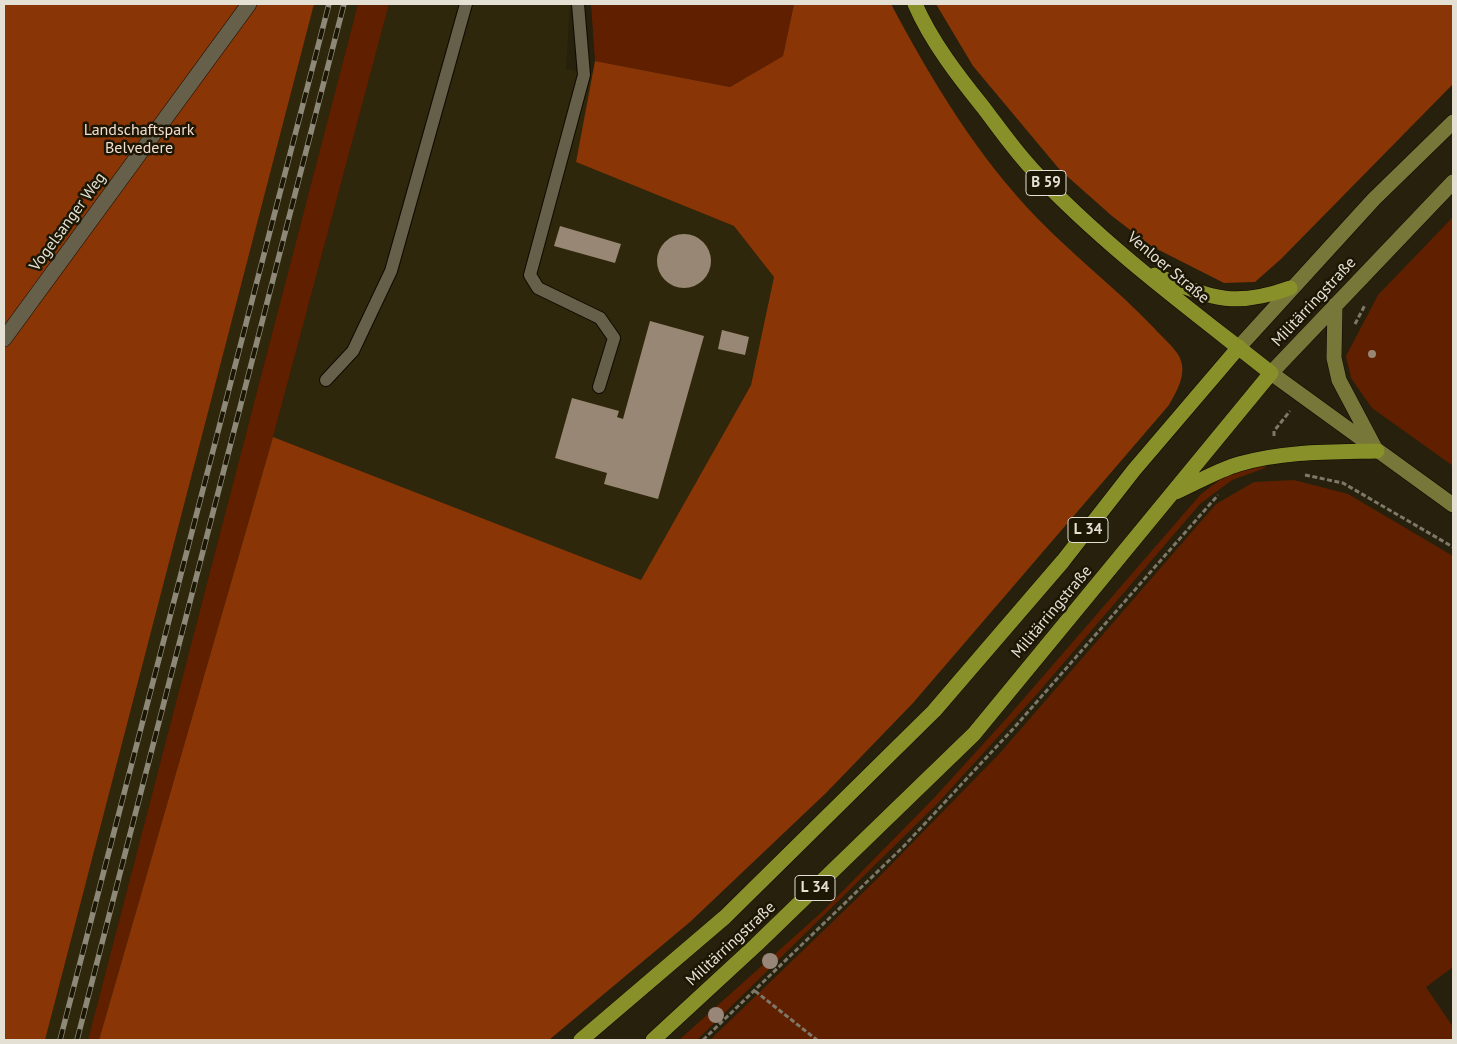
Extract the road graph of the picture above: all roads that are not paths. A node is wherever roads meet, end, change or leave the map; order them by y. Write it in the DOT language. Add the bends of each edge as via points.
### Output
graph roads {
  1 [pos="249,4"];
  2 [pos="466,4"];
  3 [pos="578,4"];
  4 [pos="915,4"];
  5 [pos="1453,122"];
  6 [pos="1453,182"];
  7 [pos="1143,269"];
  8 [pos="1290,288"];
  9 [pos="1335,305"];
  10 [pos="4,339"];
  11 [pos="1239,347"];
  12 [pos="1271,373"];
  13 [pos="326,380"];
  14 [pos="600,387"];
  15 [pos="1377,451"];
  16 [pos="1172,494"];
  17 [pos="1453,505"];
  18 [pos="589,1038"];
  19 [pos="653,1040"];
  1 -- 10 [label="street, Vogelsanger Weg"];
  2 -- 13 [label="lane" via="391,271 353,351"];
  3 -- 14 [label="lane" via="584,75 530,274 538,288 600,318 614,338"];
  4 -- 7 [label="main road, Venloer Straße / B 59" via="964,83 1032,169 1088,223"];
  5 -- 8 [label="main road, L 34"];
  6 -- 9 [label="main road, Militärringstraße / L 34"];
  7 -- 8 [label="main road" via="1209,296 1245,300 1264,298"];
  7 -- 11 [label="main road, Venloer Straße / B 59"];
  8 -- 11 [label="main road, L 34"];
  9 -- 12 [label="main road, Militärringstraße / L 34"];
  9 -- 15 [label="main road" via="1334,358 1339,380"];
  11 -- 12 [label="main road, Venloer Straße / B 59"];
  11 -- 18 [label="main road, Militärringstraße / L 34" via="1134,470 1063,561 934,711 725,917"];
  12 -- 15 [label="main road, Venloer Straße"];
  12 -- 16 [label="main road, Militärringstraße / L 34"];
  15 -- 16 [label="main road" via="1272,456 1237,464"];
  15 -- 17 [label="main road, Venloer Straße"];
  16 -- 19 [label="main road, Militärringstraße / L 34" via="974,734"];
}
